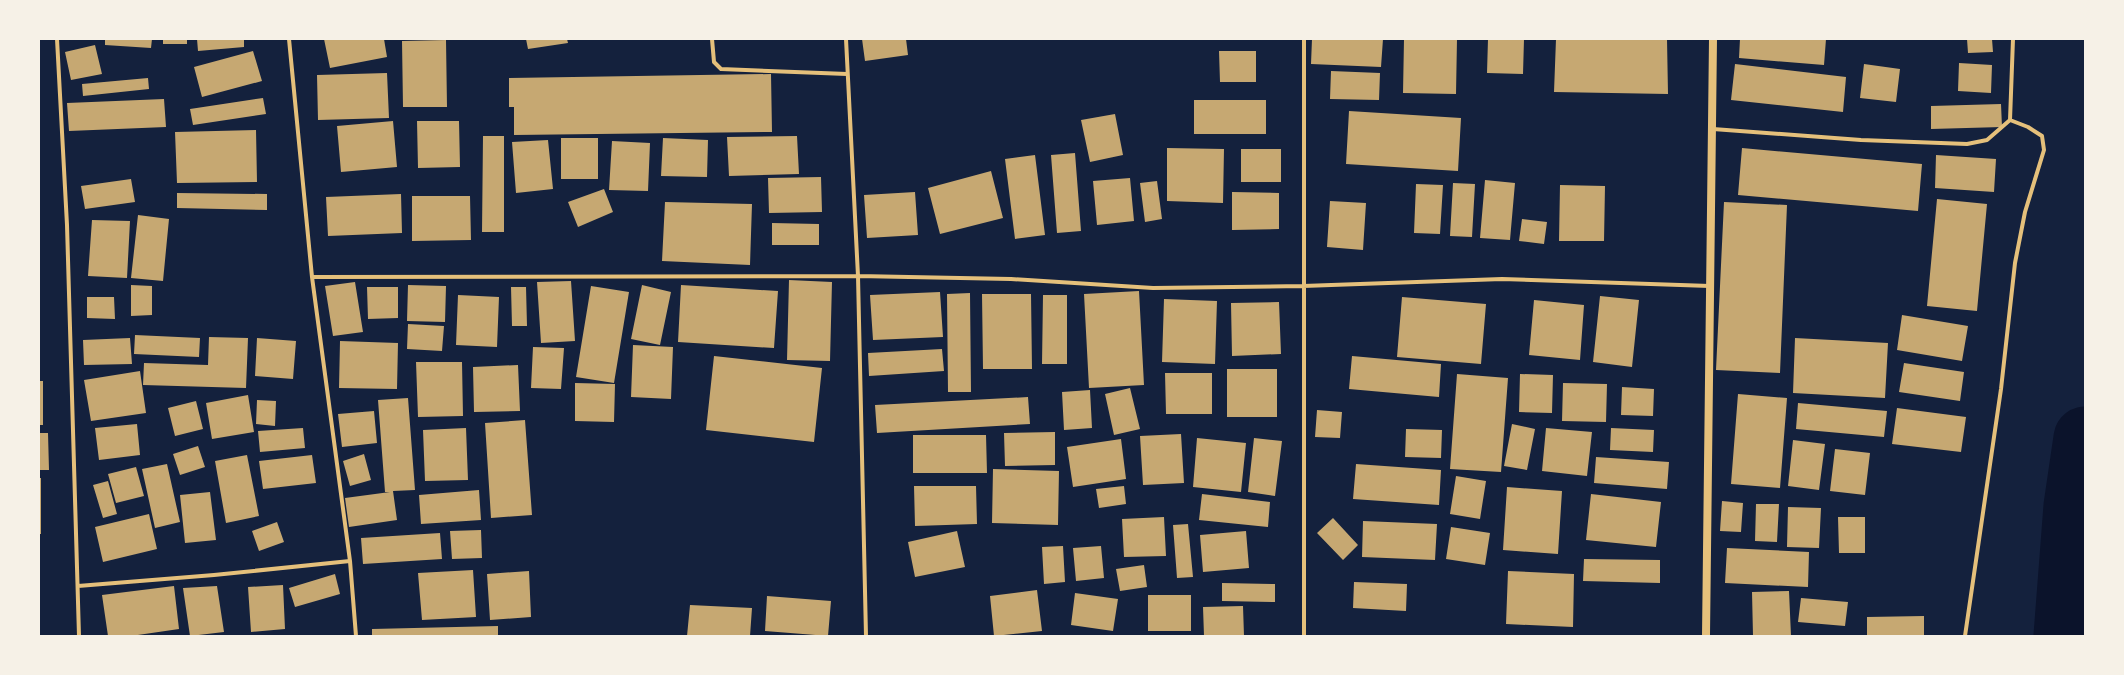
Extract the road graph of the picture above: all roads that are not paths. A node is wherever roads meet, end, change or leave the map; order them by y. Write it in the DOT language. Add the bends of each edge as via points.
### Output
graph roads {
  1 [pos="57,39"];
  2 [pos="289,39"];
  3 [pos="712,39"];
  4 [pos="846,39"];
  5 [pos="1304,39"];
  6 [pos="1713,39"];
  7 [pos="2013,39"];
  8 [pos="847,74"];
  9 [pos="2010,120"];
  10 [pos="1713,128"];
  11 [pos="858,276"];
  12 [pos="312,277"];
  13 [pos="1303,286"];
  14 [pos="1710,286"];
  15 [pos="350,561"];
  16 [pos="78,586"];
  17 [pos="79,636"];
  18 [pos="356,636"];
  19 [pos="866,636"];
  20 [pos="1304,636"];
  21 [pos="1706,636"];
  22 [pos="1965,636"];
  1 -- 16 [label="street"];
  2 -- 12 [label="street"];
  3 -- 8 [label="street" via="714,62 721,69"];
  4 -- 8 [label="street"];
  5 -- 13 [label="street"];
  6 -- 10 [label="main road"];
  7 -- 9 [label="street"];
  8 -- 11 [label="street"];
  9 -- 10 [label="street" via="1987,140 1967,144 1861,140"];
  9 -- 22 [label="street" via="2042,136 2044,150 2025,212 2015,263 2001,389"];
  10 -- 14 [label="main road"];
  11 -- 12 [label="street"];
  11 -- 13 [label="street" via="1011,279 1153,288"];
  11 -- 19 [label="street"];
  12 -- 15 [label="street"];
  13 -- 14 [label="street" via="1502,279"];
  13 -- 20 [label="street"];
  14 -- 21 [label="main road"];
  15 -- 16 [label="street"];
  15 -- 18 [label="street"];
  16 -- 17 [label="street"];
}
